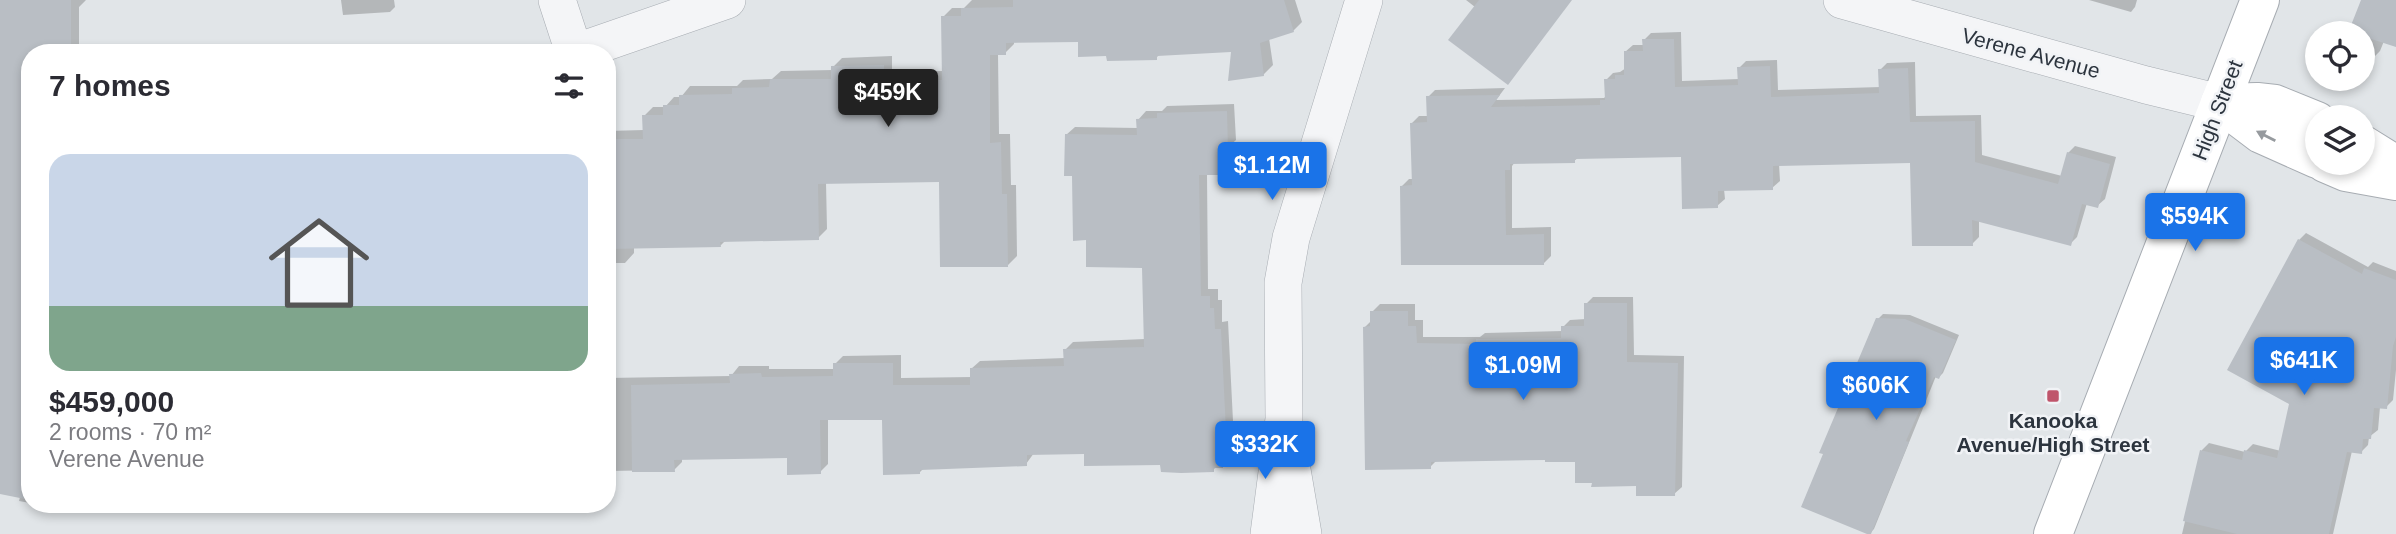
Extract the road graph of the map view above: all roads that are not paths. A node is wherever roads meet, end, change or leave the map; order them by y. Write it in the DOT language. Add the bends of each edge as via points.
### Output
graph roads {
  1 [pos="556,0"];
  2 [pos="727,0"];
  3 [pos="1364,0"];
  4 [pos="2260,0"];
  5 [pos="1852,1"];
  6 [pos="572,44"];
  7 [pos="598,44"];
  8 [pos="2220,103"];
  9 [pos="2305,116"];
  10 [pos="2375,152"];
  11 [pos="2305,154"];
  12 [pos="2396,165"];
  13 [pos="2363,175"];
  14 [pos="2396,181"];
  15 [pos="1284,419"];
  16 [pos="1269,534"];
  17 [pos="1303,534"];
  18 [pos="2053,534"];
  1 -- 6 [label="street"];
  2 -- 7 [label="street"];
  3 -- 15 [label="street" via="1286,262"];
  4 -- 8 [label="main road, High Street"];
  5 -- 8 [label="street, Verene Avenue"];
  8 -- 9 [label="main road" via="2275,104"];
  11 -- 8 [label="main road, one-way" via="2261,134"];
  8 -- 18 [label="main road, High Street"];
  10 -- 12 [label="main road"];
  13 -- 14 [label="main road"];
  15 -- 16 [label="street"];
  15 -- 17 [label="street"];
}
